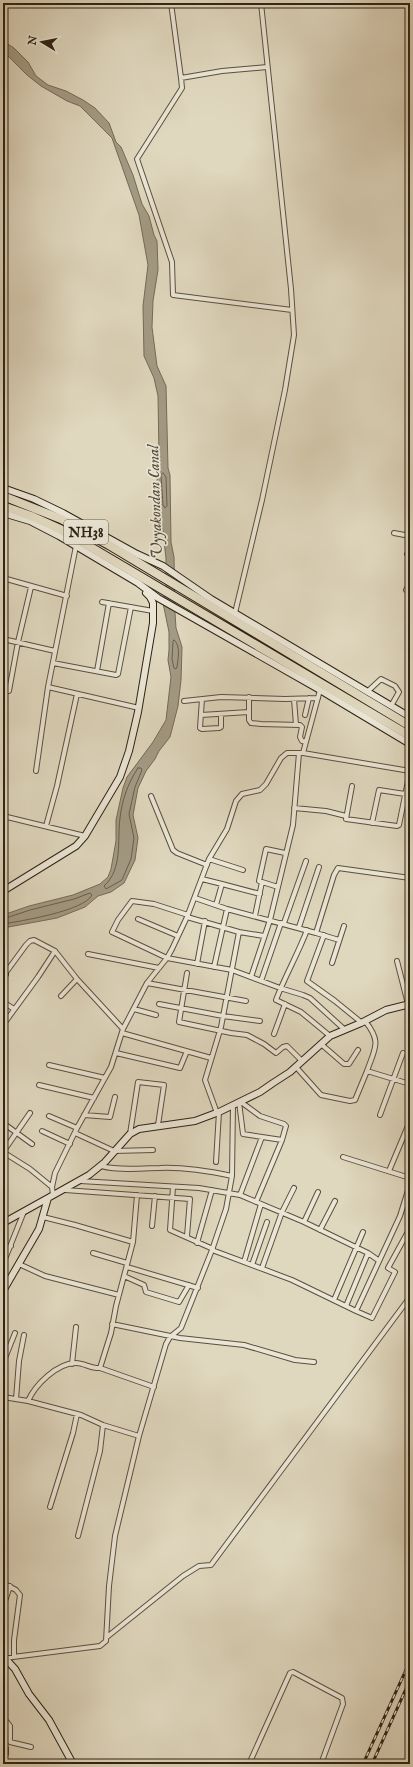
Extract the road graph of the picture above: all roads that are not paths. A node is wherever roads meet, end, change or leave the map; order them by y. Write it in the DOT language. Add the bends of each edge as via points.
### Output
graph roads {
  1 [pos="171,3"];
  2 [pos="261,3"];
  3 [pos="267,67"];
  4 [pos="181,78"];
  5 [pos="292,310"];
  6 [pos="3,488"];
  7 [pos="3,496"];
  8 [pos="3,506"];
  9 [pos="3,513"];
  10 [pos="394,533"];
  11 [pos="410,536"];
  12 [pos="76,546"];
  13 [pos="125,575"];
  14 [pos="3,578"];
  15 [pos="410,583"];
  16 [pos="30,587"];
  17 [pos="406,590"];
  18 [pos="67,596"];
  19 [pos="102,602"];
  20 [pos="109,603"];
  21 [pos="131,607"];
  22 [pos="153,611"];
  23 [pos="235,613"];
  24 [pos="3,639"];
  25 [pos="18,642"];
  26 [pos="257,650"];
  27 [pos="55,651"];
  28 [pos="53,663"];
  29 [pos="97,671"];
  30 [pos="48,687"];
  31 [pos="320,690"];
  32 [pos="9,691"];
  33 [pos="367,692"];
  34 [pos="77,694"];
  35 [pos="249,697"];
  36 [pos="309,698"];
  37 [pos="318,698"];
  38 [pos="202,699"];
  39 [pos="294,699"];
  40 [pos="184,701"];
  41 [pos="391,706"];
  42 [pos="139,708"];
  43 [pos="249,712"];
  44 [pos="221,714"];
  45 [pos="201,715"];
  46 [pos="305,715"];
  47 [pos="410,717"];
  48 [pos="296,724"];
  49 [pos="410,726"];
  50 [pos="410,736"];
  51 [pos="306,742"];
  52 [pos="410,744"];
  53 [pos="301,753"];
  54 [pos="36,771"];
  55 [pos="410,771"];
  56 [pos="352,786"];
  57 [pos="405,794"];
  58 [pos="151,796"];
  59 [pos="294,808"];
  60 [pos="3,816"];
  61 [pos="346,816"];
  62 [pos="372,823"];
  63 [pos="46,826"];
  64 [pos="85,836"];
  65 [pos="285,854"];
  66 [pos="209,859"];
  67 [pos="306,861"];
  68 [pos="207,865"];
  69 [pos="319,867"];
  70 [pos="243,870"];
  71 [pos="410,878"];
  72 [pos="202,879"];
  73 [pos="262,882"];
  74 [pos="222,884"];
  75 [pos="278,887"];
  76 [pos="3,891"];
  77 [pos="260,894"];
  78 [pos="195,898"];
  79 [pos="216,905"];
  80 [pos="227,909"];
  81 [pos="188,916"];
  82 [pos="255,916"];
  83 [pos="138,919"];
  84 [pos="270,920"];
  85 [pos="205,921"];
  86 [pos="283,923"];
  87 [pos="344,926"];
  88 [pos="222,927"];
  89 [pos="299,927"];
  90 [pos="307,930"];
  91 [pos="239,932"];
  92 [pos="316,933"];
  93 [pos="324,935"];
  94 [pos="178,936"];
  95 [pos="264,936"];
  96 [pos="339,940"];
  97 [pos="55,951"];
  98 [pos="88,954"];
  99 [pos="167,958"];
  100 [pos="397,961"];
  101 [pos="332,963"];
  102 [pos="197,964"];
  103 [pos="159,968"];
  104 [pos="214,968"];
  105 [pos="232,970"];
  106 [pos="187,973"];
  107 [pos="4,975"];
  108 [pos="251,977"];
  109 [pos="77,979"];
  110 [pos="261,981"];
  111 [pos="147,983"];
  112 [pos="280,988"];
  113 [pos="184,990"];
  114 [pos="61,996"];
  115 [pos="226,997"];
  116 [pos="246,1001"];
  117 [pos="3,1002"];
  118 [pos="159,1004"];
  119 [pos="285,1004"];
  120 [pos="409,1004"];
  121 [pos="134,1008"];
  122 [pos="181,1008"];
  123 [pos="14,1010"];
  124 [pos="156,1016"];
  125 [pos="223,1016"];
  126 [pos="260,1021"];
  127 [pos="363,1022"];
  128 [pos="3,1025"];
  129 [pos="345,1030"];
  130 [pos="122,1031"];
  131 [pos="220,1031"];
  132 [pos="274,1034"];
  133 [pos="330,1036"];
  134 [pos="321,1044"];
  135 [pos="358,1050"];
  136 [pos="187,1051"];
  137 [pos="116,1053"];
  138 [pos="403,1053"];
  139 [pos="211,1058"];
  140 [pos="302,1061"];
  141 [pos="49,1065"];
  142 [pos="296,1067"];
  143 [pos="367,1071"];
  144 [pos="105,1078"];
  145 [pos="394,1080"];
  146 [pos="410,1084"];
  147 [pos="39,1085"];
  148 [pos="115,1097"];
  149 [pos="94,1098"];
  150 [pos="240,1102"];
  151 [pos="233,1105"];
  152 [pos="218,1112"];
  153 [pos="30,1113"];
  154 [pos="84,1115"];
  155 [pos="380,1115"];
  156 [pos="49,1116"];
  157 [pos="410,1121"];
  158 [pos="3,1123"];
  159 [pos="158,1125"];
  160 [pos="77,1128"];
  161 [pos="42,1130"];
  162 [pos="16,1133"];
  163 [pos="75,1133"];
  164 [pos="130,1134"];
  165 [pos="262,1137"];
  166 [pos="282,1140"];
  167 [pos="32,1144"];
  168 [pos="70,1144"];
  169 [pos="154,1150"];
  170 [pos="114,1151"];
  171 [pos="3,1152"];
  172 [pos="343,1157"];
  173 [pos="216,1162"];
  174 [pos="101,1166"];
  175 [pos="389,1171"];
  176 [pos="232,1176"];
  177 [pos="410,1178"];
  178 [pos="80,1181"];
  179 [pos="410,1184"];
  180 [pos="52,1187"];
  181 [pos="173,1187"];
  182 [pos="294,1188"];
  183 [pos="65,1190"];
  184 [pos="212,1190"];
  185 [pos="318,1192"];
  186 [pos="229,1194"];
  187 [pos="137,1195"];
  188 [pos="240,1195"];
  189 [pos="155,1196"];
  190 [pos="51,1197"];
  191 [pos="172,1197"];
  192 [pos="335,1201"];
  193 [pos="256,1202"];
  194 [pos="261,1204"];
  195 [pos="282,1212"];
  196 [pos="23,1214"];
  197 [pos="43,1217"];
  198 [pos="267,1222"];
  199 [pos="304,1222"];
  200 [pos="3,1223"];
  201 [pos="152,1226"];
  202 [pos="410,1228"];
  203 [pos="320,1230"];
  204 [pos="363,1232"];
  205 [pos="187,1236"];
  206 [pos="133,1242"];
  207 [pos="197,1242"];
  208 [pos="11,1246"];
  209 [pos="357,1248"];
  210 [pos="212,1249"];
  211 [pos="3,1250"];
  212 [pos="93,1253"];
  213 [pos="368,1253"];
  214 [pos="378,1260"];
  215 [pos="244,1262"];
  216 [pos="3,1264"];
  217 [pos="19,1264"];
  218 [pos="127,1265"];
  219 [pos="252,1265"];
  220 [pos="262,1268"];
  221 [pos="124,1276"];
  222 [pos="189,1285"];
  223 [pos="198,1288"];
  224 [pos="3,1291"];
  225 [pos="119,1295"];
  226 [pos="410,1297"];
  227 [pos="334,1300"];
  228 [pos="346,1306"];
  229 [pos="356,1311"];
  230 [pos="112,1324"];
  231 [pos="76,1327"];
  232 [pos="15,1333"];
  233 [pos="24,1335"];
  234 [pos="171,1336"];
  235 [pos="314,1362"];
  236 [pos="3,1363"];
  237 [pos="72,1364"];
  238 [pos="100,1368"];
  239 [pos="154,1387"];
  240 [pos="3,1397"];
  241 [pos="16,1399"];
  242 [pos="28,1401"];
  243 [pos="77,1414"];
  244 [pos="103,1425"];
  245 [pos="139,1436"];
  246 [pos="50,1507"];
  247 [pos="78,1536"];
  248 [pos="3,1583"];
  249 [pos="10,1586"];
  250 [pos="3,1607"];
  251 [pos="107,1637"];
  252 [pos="14,1657"];
  253 [pos="4,1658"];
  254 [pos="3,1722"];
  255 [pos="3,1745"];
  256 [pos="32,1747"];
  257 [pos="3,1758"];
  258 [pos="72,1764"];
  259 [pos="249,1764"];
  260 [pos="321,1764"];
  1 -- 4 [label="street"];
  2 -- 3 [label="street"];
  3 -- 4 [label="street"];
  3 -- 5 [label="street"];
  4 -- 5 [label="street" via="182,88 137,159 172,262 173,295"];
  5 -- 23 [label="street" via="294,336 285,390"];
  6 -- 23 [label="street" via="34,499 163,566"];
  7 -- 49 [label="highway, NH38" via="61,519 109,545"];
  8 -- 26 [label="highway, NH38" via="60,529 249,641"];
  9 -- 12 [label="street" via="30,521"];
  10 -- 11 [label="street"];
  12 -- 13 [label="street"];
  12 -- 18 [label="street"];
  13 -- 22 [label="street" via="150,597"];
  13 -- 26 [label="street" via="158,598"];
  14 -- 16 [label="street"];
  15 -- 17 [label="street"];
  16 -- 18 [label="street"];
  16 -- 25 [label="street"];
  18 -- 27 [label="street"];
  19 -- 20 [label="street"];
  20 -- 21 [label="street"];
  20 -- 29 [label="street"];
  21 -- 22 [label="street"];
  21 -- 29 [label="street" via="119,672 116,675"];
  22 -- 42 [label="street"];
  23 -- 33 [label="street"];
  24 -- 25 [label="street"];
  25 -- 27 [label="street"];
  25 -- 32 [label="street"];
  26 -- 31 [label="street"];
  26 -- 50 [label="highway, NH38" via="272,654"];
  27 -- 28 [label="street"];
  28 -- 29 [label="street"];
  28 -- 30 [label="street"];
  30 -- 34 [label="street"];
  30 -- 54 [label="street"];
  31 -- 37 [label="street"];
  31 -- 52 [label="street"];
  33 -- 41 [label="street"];
  33 -- 41 [label="street" via="381,679 395,686 399,692"];
  34 -- 42 [label="street"];
  34 -- 63 [label="street"];
  35 -- 38 [label="street"];
  35 -- 39 [label="street"];
  35 -- 43 [label="street"];
  36 -- 37 [label="street"];
  36 -- 39 [label="street"];
  36 -- 46 [label="street"];
  37 -- 51 [label="street"];
  38 -- 40 [label="street"];
  38 -- 45 [label="street"];
  39 -- 48 [label="street"];
  41 -- 47 [label="street"];
  42 -- 64 [label="street" via="120,777"];
  43 -- 44 [label="street"];
  43 -- 48 [label="street" via="251,723"];
  44 -- 45 [label="street"];
  44 -- 45 [label="street" via="221,727 217,729 202,729"];
  48 -- 51 [label="street" via="301,726 300,737"];
  51 -- 53 [label="street"];
  53 -- 55 [label="street"];
  53 -- 59 [label="street"];
  53 -- 66 [label="street" via="285,754 260,790 242,794 236,801 227,828"];
  55 -- 57 [label="street"];
  56 -- 61 [label="street"];
  57 -- 62 [label="street" via="397,826"];
  57 -- 62 [label="street" via="379,790"];
  58 -- 68 [label="street" via="173,850 177,854"];
  59 -- 61 [label="street"];
  59 -- 65 [label="street" via="293,826"];
  60 -- 63 [label="street"];
  61 -- 62 [label="street" via="346,819"];
  63 -- 64 [label="street"];
  64 -- 76 [label="street" via="76,846"];
  65 -- 73 [label="street" via="266,849 259,881"];
  65 -- 75 [label="street"];
  66 -- 68 [label="street"];
  66 -- 70 [label="street"];
  67 -- 86 [label="street"];
  68 -- 72 [label="street"];
  69 -- 89 [label="street"];
  71 -- 92 [label="street" via="338,868"];
  72 -- 74 [label="street"];
  72 -- 78 [label="street"];
  73 -- 75 [label="street"];
  73 -- 77 [label="street"];
  74 -- 77 [label="street"];
  74 -- 79 [label="street"];
  75 -- 84 [label="street"];
  77 -- 82 [label="street"];
  78 -- 79 [label="street"];
  78 -- 81 [label="street"];
  79 -- 80 [label="street"];
  80 -- 82 [label="street"];
  80 -- 88 [label="street"];
  81 -- 85 [label="street"];
  81 -- 94 [label="street"];
  81 -- 99 [label="street" via="154,904 132,901 112,932"];
  82 -- 84 [label="street"];
  83 -- 94 [label="street"];
  84 -- 86 [label="street"];
  84 -- 95 [label="street"];
  85 -- 88 [label="street"];
  85 -- 102 [label="street"];
  86 -- 89 [label="street"];
  86 -- 110 [label="street"];
  87 -- 96 [label="street"];
  88 -- 91 [label="street"];
  88 -- 104 [label="street"];
  89 -- 90 [label="street"];
  90 -- 92 [label="street"];
  90 -- 112 [label="street"];
  91 -- 95 [label="street"];
  91 -- 105 [label="street"];
  92 -- 93 [label="street"];
  93 -- 96 [label="street"];
  93 -- 127 [label="street" via="307,981"];
  94 -- 99 [label="street"];
  95 -- 108 [label="street"];
  96 -- 101 [label="street"];
  97 -- 107 [label="street" via="34,940 30,941"];
  97 -- 109 [label="street"];
  97 -- 123 [label="street"];
  98 -- 103 [label="street"];
  99 -- 102 [label="street"];
  99 -- 103 [label="street"];
  100 -- 120 [label="street"];
  102 -- 104 [label="street"];
  103 -- 111 [label="street"];
  104 -- 105 [label="street"];
  105 -- 108 [label="street"];
  105 -- 115 [label="street"];
  106 -- 113 [label="street"];
  108 -- 110 [label="street"];
  109 -- 114 [label="street"];
  109 -- 130 [label="street"];
  110 -- 112 [label="street"];
  111 -- 113 [label="street"];
  111 -- 121 [label="street"];
  112 -- 119 [label="street" via="276,1000"];
  112 -- 129 [label="street" via="308,997"];
  113 -- 115 [label="street"];
  113 -- 122 [label="street"];
  115 -- 116 [label="street"];
  115 -- 125 [label="street"];
  117 -- 123 [label="street"];
  118 -- 122 [label="street"];
  119 -- 132 [label="street"];
  119 -- 133 [label="street" via="305,1015"];
  120 -- 127 [label="street" via="386,1010"];
  121 -- 124 [label="street"];
  121 -- 130 [label="street"];
  122 -- 125 [label="street"];
  122 -- 131 [label="street" via="179,1022"];
  123 -- 128 [label="street"];
  125 -- 126 [label="street"];
  125 -- 131 [label="street"];
  127 -- 129 [label="street"];
  127 -- 143 [label="street" via="372,1029 376,1044"];
  129 -- 133 [label="street"];
  130 -- 136 [label="street"];
  130 -- 137 [label="street"];
  131 -- 139 [label="street"];
  131 -- 140 [label="street" via="247,1035 276,1053 287,1046"];
  133 -- 134 [label="street"];
  134 -- 135 [label="street" via="344,1064 349,1064"];
  134 -- 140 [label="street"];
  136 -- 137 [label="street" via="180,1068"];
  136 -- 139 [label="street"];
  137 -- 144 [label="street"];
  138 -- 145 [label="street"];
  139 -- 152 [label="street" via="205,1084"];
  140 -- 142 [label="street"];
  141 -- 144 [label="street"];
  142 -- 143 [label="street" via="321,1095 350,1101 355,1100"];
  142 -- 150 [label="street" via="260,1092"];
  143 -- 145 [label="street"];
  144 -- 149 [label="street"];
  145 -- 146 [label="street"];
  145 -- 155 [label="street"];
  147 -- 149 [label="street"];
  148 -- 154 [label="street" via="110,1117"];
  149 -- 154 [label="street"];
  150 -- 151 [label="street"];
  150 -- 165 [label="street" via="243,1134"];
  150 -- 166 [label="street" via="260,1116 284,1124 286,1126"];
  151 -- 152 [label="street"];
  151 -- 176 [label="street"];
  152 -- 159 [label="street" via="195,1121"];
  152 -- 173 [label="street"];
  153 -- 162 [label="street"];
  154 -- 160 [label="street"];
  156 -- 160 [label="street"];
  157 -- 175 [label="street"];
  158 -- 162 [label="street"];
  159 -- 164 [label="street" via="139,1129"];
  159 -- 164 [label="street" via="164,1085 138,1082"];
  160 -- 163 [label="street"];
  161 -- 168 [label="street"];
  162 -- 167 [label="street"];
  162 -- 171 [label="street"];
  163 -- 168 [label="street"];
  163 -- 170 [label="street"];
  164 -- 170 [label="street"];
  165 -- 166 [label="street"];
  165 -- 188 [label="street"];
  166 -- 193 [label="street"];
  168 -- 180 [label="street" via="55,1173"];
  169 -- 170 [label="street"];
  170 -- 174 [label="street"];
  171 -- 180 [label="street"];
  172 -- 175 [label="street"];
  174 -- 176 [label="street" via="119,1169 198,1170"];
  174 -- 178 [label="street"];
  175 -- 177 [label="street"];
  176 -- 186 [label="street"];
  178 -- 181 [label="street"];
  178 -- 183 [label="street"];
  179 -- 214 [label="street" via="400,1216"];
  180 -- 190 [label="street"];
  181 -- 184 [label="street"];
  181 -- 191 [label="street"];
  182 -- 195 [label="street"];
  183 -- 187 [label="street"];
  183 -- 190 [label="street"];
  184 -- 186 [label="street"];
  184 -- 207 [label="street"];
  185 -- 199 [label="street"];
  186 -- 188 [label="street"];
  186 -- 210 [label="street"];
  187 -- 189 [label="street"];
  187 -- 206 [label="street"];
  188 -- 193 [label="street"];
  189 -- 191 [label="street"];
  189 -- 201 [label="street"];
  190 -- 196 [label="street"];
  190 -- 197 [label="street"];
  191 -- 205 [label="street" via="170,1230"];
  191 -- 205 [label="street" via="190,1199"];
  192 -- 203 [label="street"];
  193 -- 194 [label="street"];
  194 -- 195 [label="street"];
  194 -- 215 [label="street"];
  195 -- 199 [label="street"];
  195 -- 220 [label="street"];
  196 -- 200 [label="street"];
  196 -- 208 [label="street"];
  197 -- 206 [label="street"];
  197 -- 217 [label="street"];
  198 -- 219 [label="street"];
  199 -- 203 [label="street"];
  202 -- 229 [label="street" via="388,1268 395,1272 372,1318"];
  203 -- 209 [label="street"];
  204 -- 209 [label="street"];
  205 -- 207 [label="street"];
  206 -- 218 [label="street"];
  207 -- 210 [label="street"];
  208 -- 211 [label="street"];
  208 -- 216 [label="street"];
  209 -- 213 [label="street"];
  209 -- 227 [label="street"];
  210 -- 215 [label="street"];
  210 -- 223 [label="street"];
  212 -- 218 [label="street"];
  213 -- 214 [label="street"];
  213 -- 228 [label="street"];
  214 -- 229 [label="street"];
  215 -- 219 [label="street"];
  217 -- 224 [label="street"];
  217 -- 225 [label="street" via="45,1276"];
  218 -- 221 [label="street"];
  218 -- 222 [label="street"];
  219 -- 220 [label="street"];
  220 -- 227 [label="street"];
  221 -- 222 [label="street" via="144,1285 146,1292 179,1302"];
  221 -- 225 [label="street"];
  222 -- 223 [label="street"];
  223 -- 234 [label="street" via="181,1328"];
  225 -- 230 [label="street"];
  226 -- 251 [label="street" via="212,1565 199,1566 183,1576"];
  227 -- 228 [label="street"];
  228 -- 229 [label="street"];
  230 -- 234 [label="street"];
  230 -- 238 [label="street" via="112,1333"];
  231 -- 237 [label="street"];
  232 -- 236 [label="street"];
  233 -- 241 [label="street"];
  234 -- 235 [label="street" via="244,1345 295,1360"];
  234 -- 239 [label="street" via="166,1344"];
  237 -- 238 [label="street"];
  237 -- 242 [label="street" via="40,1382"];
  238 -- 239 [label="street"];
  239 -- 245 [label="street"];
  240 -- 241 [label="street"];
  241 -- 242 [label="street"];
  242 -- 243 [label="street"];
  243 -- 244 [label="street"];
  243 -- 246 [label="street"];
  244 -- 245 [label="street"];
  244 -- 247 [label="street" via="100,1451"];
  245 -- 251 [label="street" via="115,1536 109,1586"];
  248 -- 249 [label="street"];
  249 -- 250 [label="street"];
  249 -- 252 [label="street" via="20,1595"];
  251 -- 252 [label="street" via="100,1646"];
  252 -- 253 [label="street"];
  253 -- 258 [label="street" via="15,1669 29,1694 49,1720"];
  254 -- 256 [label="street" via="10,1726 10,1742"];
  255 -- 257 [label="street" via="6,1754"];
  259 -- 260 [label="street" via="290,1673 293,1672 342,1698 343,1704"];
}
